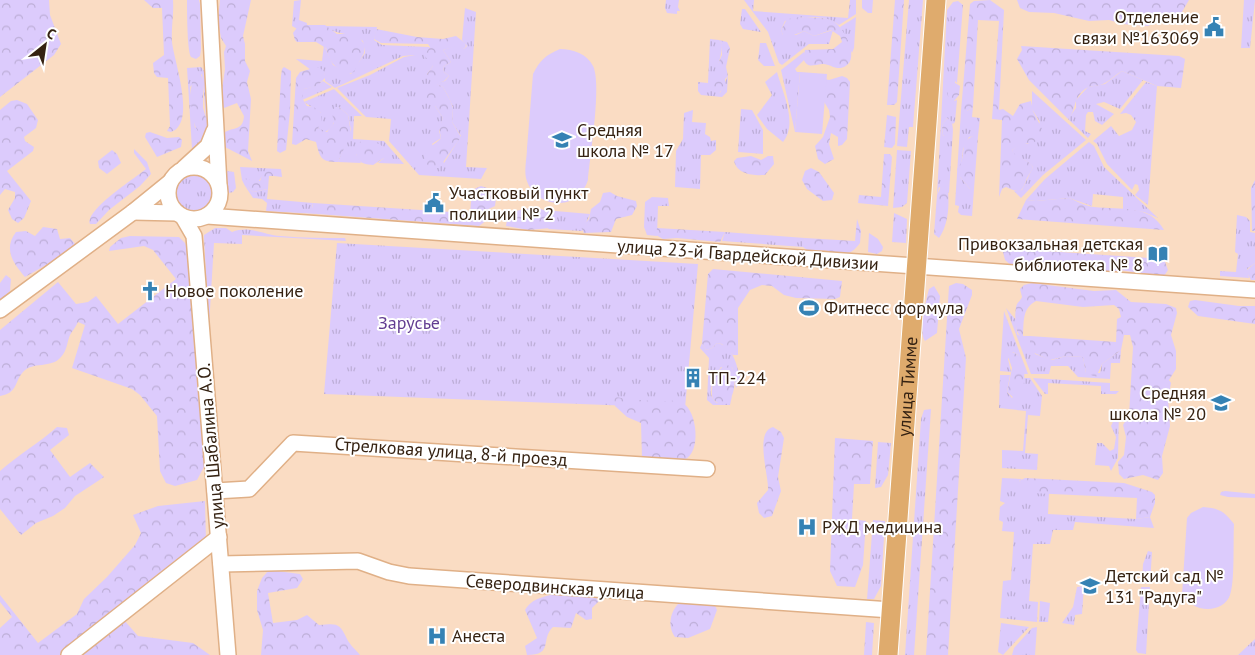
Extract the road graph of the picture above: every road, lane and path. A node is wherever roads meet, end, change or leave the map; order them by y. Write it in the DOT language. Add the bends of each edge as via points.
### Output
graph roads {
  1 [pos="209,0"];
  2 [pos="936,0"];
  3 [pos="215,128"];
  4 [pos="184,168"];
  5 [pos="170,182"];
  6 [pos="220,192"];
  7 [pos="133,212"];
  8 [pos="180,215"];
  9 [pos="205,217"];
  10 [pos="242,219"];
  11 [pos="194,236"];
  12 [pos="916,267"];
  13 [pos="1255,290"];
  14 [pos="0,310"];
  15 [pos="707,468"];
  16 [pos="215,491"];
  17 [pos="219,537"];
  18 [pos="221,564"];
  19 [pos="891,610"];
  20 [pos="68,655"];
  21 [pos="228,655"];
  22 [pos="888,655"];
  1 -- 3 [label="street"];
  2 -- 12 [label="main road, улица Тимме"];
  3 -- 4 [label="street" via="208,146"];
  3 -- 6 [label="street"];
  4 -- 5 [label="street"];
  4 -- 6 [label="street" via="204,168 214,175"];
  5 -- 7 [label="street"];
  5 -- 8 [label="street" via="169,202"];
  6 -- 9 [label="street" via="215,209"];
  6 -- 10 [label="street"];
  7 -- 8 [label="street"];
  7 -- 14 [label="street"];
  8 -- 9 [label="street" via="193,219"];
  8 -- 11 [label="street"];
  9 -- 10 [label="street, улица 23-й Гвардейской Дивизии"];
  9 -- 11 [label="street"];
  10 -- 12 [label="street, улица 23-й Гвардейской Дивизии"];
  11 -- 16 [label="street, улица Шабалина А.О."];
  12 -- 13 [label="street, улица 23-й Гвардейской Дивизии"];
  12 -- 19 [label="main road, улица Тимме"];
  15 -- 16 [label="street, Стрелковая улица, 8-й проезд" via="293,443 249,489"];
  16 -- 17 [label="street, улица Шабалина А.О."];
  17 -- 18 [label="street, улица Шабалина А.О."];
  17 -- 20 [label="street"];
  18 -- 19 [label="street, Северодвинская улица" via="358,560 409,576"];
  18 -- 21 [label="street, улица Шабалина А.О."];
  19 -- 22 [label="main road, улица Тимме"];
}
